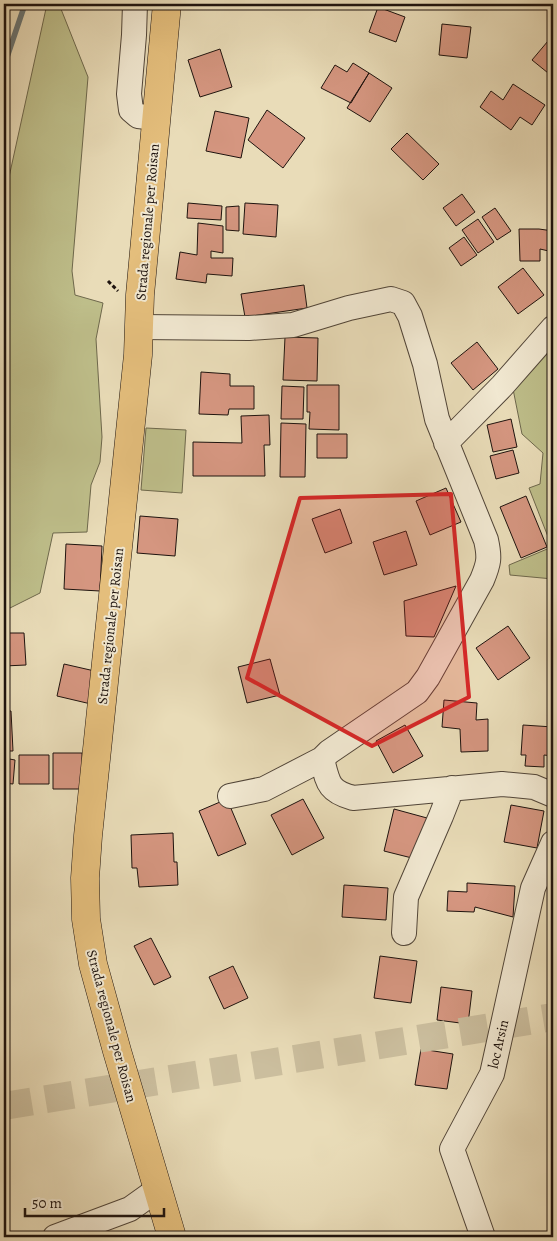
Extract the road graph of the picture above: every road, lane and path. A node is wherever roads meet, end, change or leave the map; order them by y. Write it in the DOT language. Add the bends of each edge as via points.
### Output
graph roads {
  1 [pos="134,4"];
  2 [pos="167,4"];
  3 [pos="156,118"];
  4 [pos="139,327"];
  5 [pos="553,328"];
  6 [pos="446,443"];
  7 [pos="322,759"];
  8 [pos="452,788"];
  9 [pos="553,795"];
  10 [pos="230,796"];
  11 [pos="553,843"];
  12 [pos="404,933"];
  13 [pos="158,1188"];
  14 [pos="55,1237"];
  15 [pos="172,1237"];
  16 [pos="483,1237"];
  1 -- 3 [label="street" via="131,110 138,116"];
  2 -- 3 [label="main road, Strada regionale per Roisan"];
  3 -- 4 [label="main road, Strada regionale per Roisan"];
  4 -- 6 [label="street" via="293,325 392,299 403,303 425,364 437,419"];
  4 -- 13 [label="main road, Strada regionale per Roisan" via="85,878 86,918 93,964"];
  5 -- 6 [label="street"];
  6 -- 7 [label="street" via="486,540 488,565 428,677 416,692"];
  7 -- 8 [label="street" via="332,788 353,798"];
  7 -- 10 [label="street" via="264,789"];
  8 -- 9 [label="street" via="502,784 534,787"];
  8 -- 12 [label="street" via="406,897"];
  11 -- 16 [label="street, loc Arsin" via="533,888 492,1074 452,1149"];
  13 -- 14 [label="street" via="130,1210"];
  13 -- 15 [label="main road, Strada regionale per Roisan"];
}
